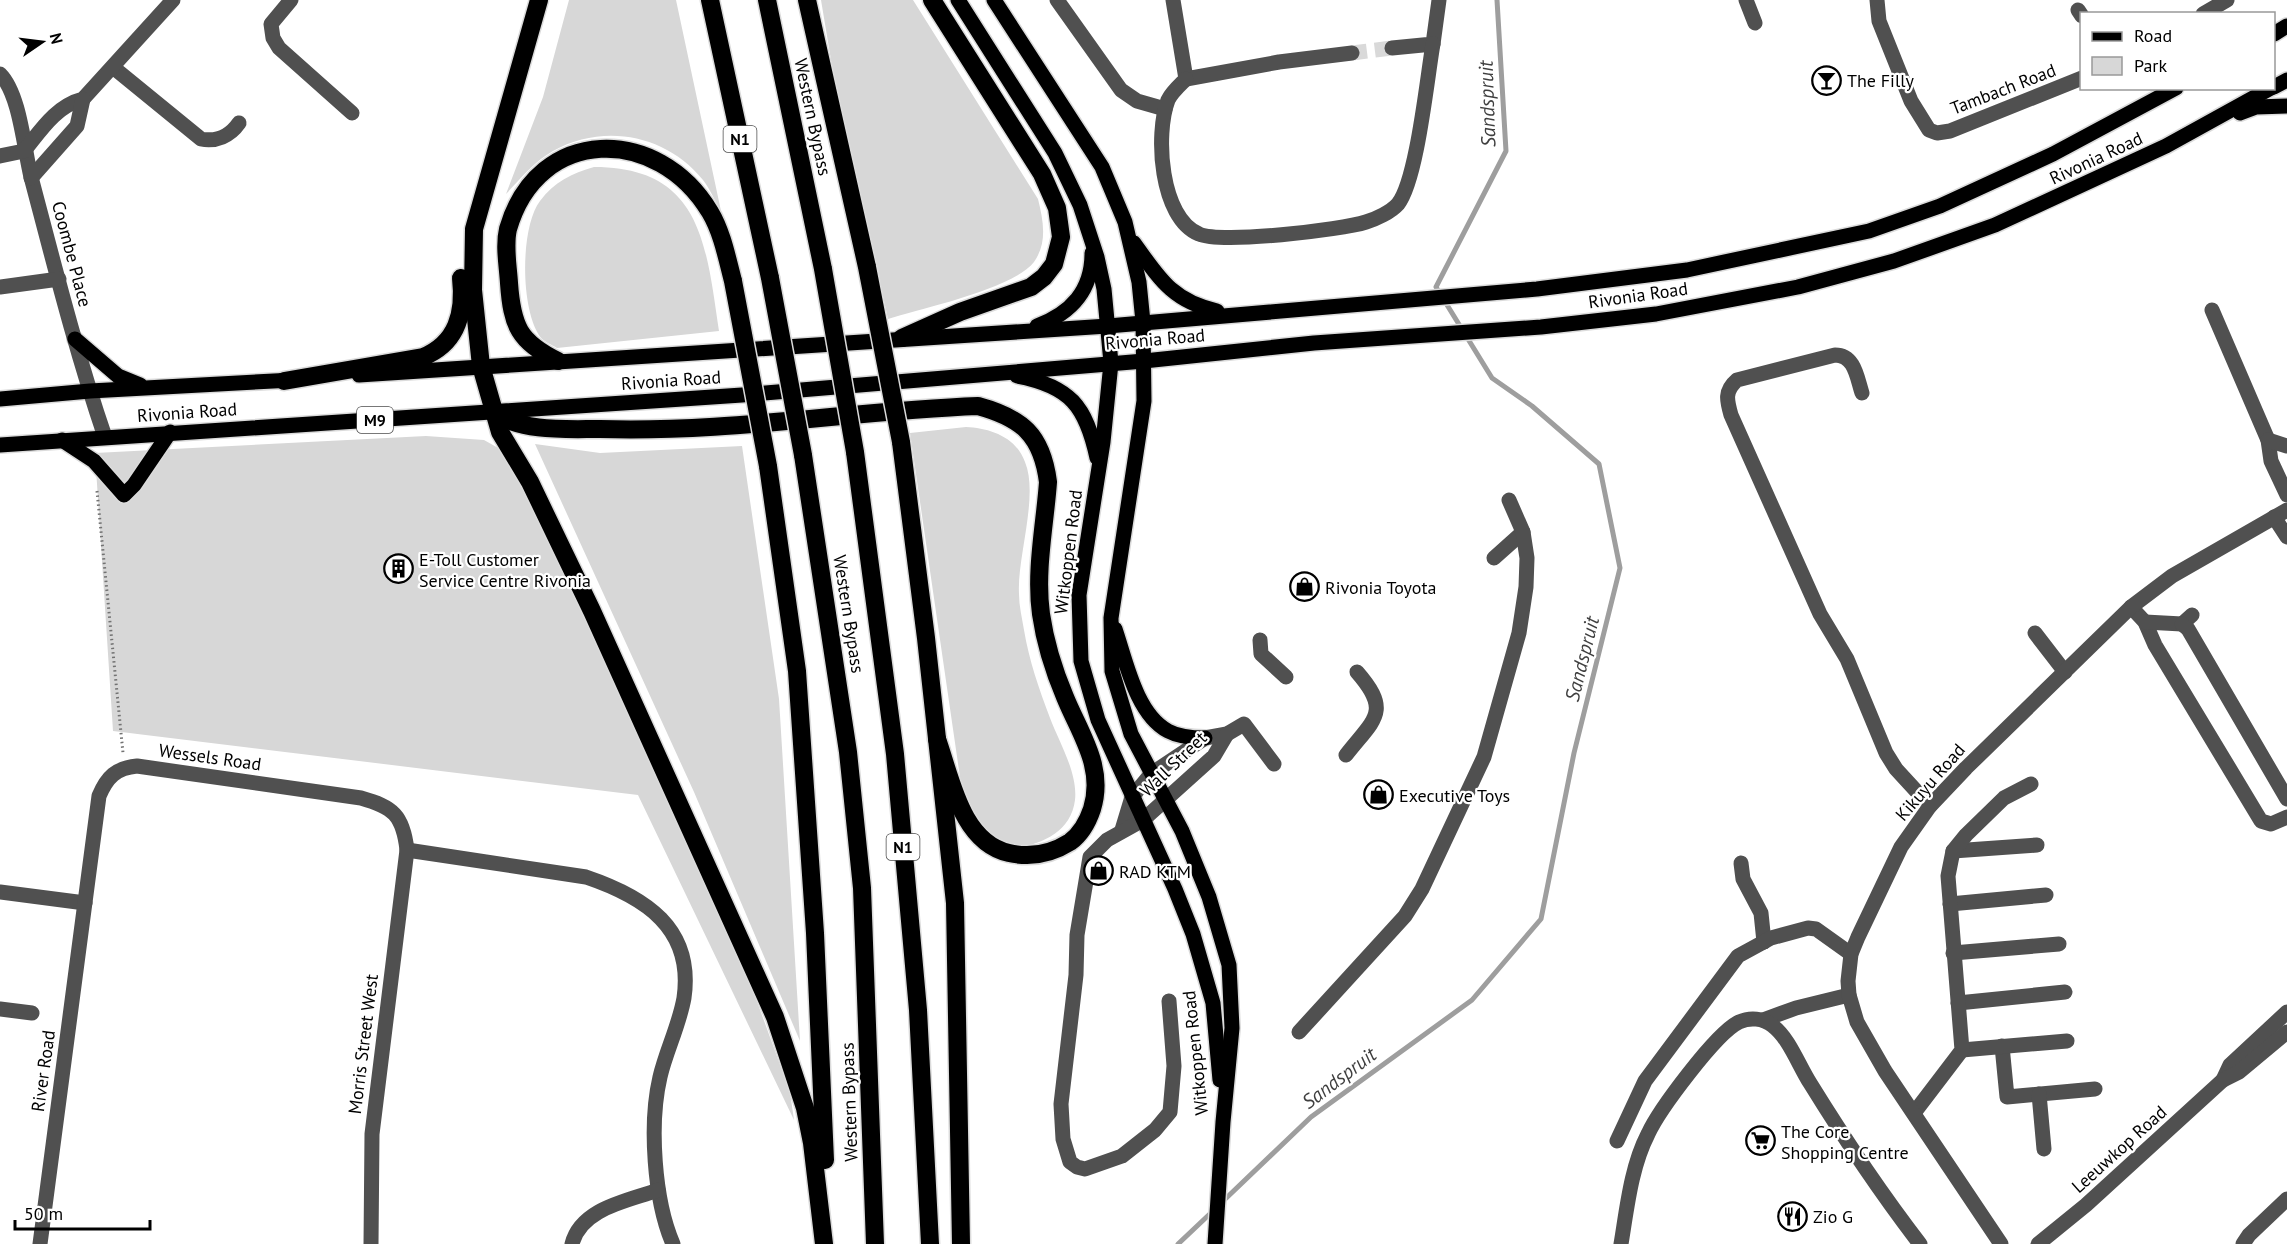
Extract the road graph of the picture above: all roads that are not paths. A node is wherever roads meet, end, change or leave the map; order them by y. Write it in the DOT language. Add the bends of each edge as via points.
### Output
graph roads {
  1 [pos="173,0"];
  2 [pos="291,0"];
  3 [pos="539,0"];
  4 [pos="710,0"];
  5 [pos="767,0"];
  6 [pos="807,0"];
  7 [pos="932,0"];
  8 [pos="958,0"];
  9 [pos="994,0"];
  10 [pos="1057,0"];
  11 [pos="1173,0"];
  12 [pos="1439,0"];
  13 [pos="1746,0"];
  14 [pos="1877,0"];
  15 [pos="2227,0"];
  16 [pos="2206,12"];
  17 [pos="1755,23"];
  18 [pos="1433,44"];
  19 [pos="1392,48"];
  20 [pos="1352,53"];
  21 [pos="114,68"];
  22 [pos="3,77"];
  23 [pos="1186,79"];
  24 [pos="2080,79"];
  25 [pos="2172,90"];
  26 [pos="2268,90"];
  27 [pos="83,99"];
  28 [pos="2287,106"];
  29 [pos="1165,109"];
  30 [pos="352,113"];
  31 [pos="239,123"];
  32 [pos="2166,146"];
  33 [pos="24,151"];
  34 [pos="0,156"];
  35 [pos="492,160"];
  36 [pos="31,178"];
  37 [pos="1092,238"];
  38 [pos="1130,239"];
  39 [pos="58,279"];
  40 [pos="0,287"];
  41 [pos="2212,310"];
  42 [pos="1229,314"];
  43 [pos="1143,322"];
  44 [pos="1108,326"];
  45 [pos="1026,330"];
  46 [pos="902,338"];
  47 [pos="75,339"];
  48 [pos="558,361"];
  49 [pos="1144,361"];
  50 [pos="1111,363"];
  51 [pos="481,366"];
  52 [pos="999,372"];
  53 [pos="284,381"];
  54 [pos="150,388"];
  55 [pos="90,391"];
  56 [pos="1862,393"];
  57 [pos="0,399"];
  58 [pos="493,413"];
  59 [pos="170,432"];
  60 [pos="105,437"];
  61 [pos="62,440"];
  62 [pos="2268,440"];
  63 [pos="0,445"];
  64 [pos="2287,447"];
  65 [pos="1099,469"];
  66 [pos="2287,495"];
  67 [pos="1509,500"];
  68 [pos="2281,513"];
  69 [pos="1523,532"];
  70 [pos="2287,537"];
  71 [pos="1494,558"];
  72 [pos="2131,607"];
  73 [pos="1111,618"];
  74 [pos="2145,622"];
  75 [pos="2035,633"];
  76 [pos="1260,640"];
  77 [pos="1357,672"];
  78 [pos="2065,672"];
  79 [pos="1286,677"];
  80 [pos="1227,734"];
  81 [pos="1205,738"];
  82 [pos="937,739"];
  83 [pos="1346,755"];
  84 [pos="1274,764"];
  85 [pos="1151,774"];
  86 [pos="2031,784"];
  87 [pos="1132,797"];
  88 [pos="1164,799"];
  89 [pos="2287,799"];
  90 [pos="1930,806"];
  91 [pos="2287,817"];
  92 [pos="1143,820"];
  93 [pos="1122,830"];
  94 [pos="2037,845"];
  95 [pos="407,849"];
  96 [pos="1953,851"];
  97 [pos="1741,863"];
  98 [pos="0,892"];
  99 [pos="2046,895"];
  100 [pos="85,903"];
  101 [pos="1950,904"];
  102 [pos="1764,942"];
  103 [pos="2059,944"];
  104 [pos="1953,953"];
  105 [pos="1851,954"];
  106 [pos="2065,992"];
  107 [pos="1849,995"];
  108 [pos="1169,1001"];
  109 [pos="1958,1003"];
  110 [pos="0,1010"];
  111 [pos="2287,1012"];
  112 [pos="32,1013"];
  113 [pos="1763,1020"];
  114 [pos="1299,1032"];
  115 [pos="2287,1032"];
  116 [pos="2067,1041"];
  117 [pos="2002,1046"];
  118 [pos="1962,1050"];
  119 [pos="2223,1080"];
  120 [pos="2095,1089"];
  121 [pos="2039,1094"];
  122 [pos="1914,1113"];
  123 [pos="1222,1125"];
  124 [pos="1617,1141"];
  125 [pos="2044,1149"];
  126 [pos="658,1190"];
  127 [pos="2287,1199"];
  128 [pos="39,1244"];
  129 [pos="371,1244"];
  130 [pos="572,1244"];
  131 [pos="673,1244"];
  132 [pos="826,1244"];
  133 [pos="875,1244"];
  134 [pos="930,1244"];
  135 [pos="961,1244"];
  136 [pos="1215,1244"];
  137 [pos="1622,1244"];
  138 [pos="1920,1244"];
  139 [pos="2001,1244"];
  140 [pos="2038,1244"];
  141 [pos="2243,1244"];
  1 -- 21 [label="street"];
  2 -- 30 [label="street" via="271,24 275,43"];
  3 -- 35 [label="highway"];
  4 -- 133 [label="highway, Western Bypass / N1, bridge" via="770,278 803,455 848,752 862,888"];
  5 -- 134 [label="highway, Western Bypass / N1, bridge" via="823,269 855,452 896,765 918,1010"];
  6 -- 82 [label="highway, bridge" via="867,267 900,442"];
  7 -- 46 [label="highway" via="1042,174 1057,208 1061,237 1054,264 1031,286"];
  8 -- 37 [label="main road, Witkoppen Road" via="1054,153"];
  9 -- 38 [label="main road, Witkoppen Road" via="1102,168"];
  10 -- 29 [label="street" via="1121,90 1137,101"];
  11 -- 23 [label="street"];
  12 -- 18 [label="street"];
  13 -- 17 [label="street"];
  14 -- 24 [label="street, Tambach Road" via="1879,21 1911,101 1925,126 1937,133 1999,113"];
  15 -- 16 [label="street"];
  18 -- 19 [label="street"];
  18 -- 29 [label="street" via="1404,193 1397,205 1365,222 1227,239 1196,233 1178,214 1169,194 1161,151"];
  20 -- 23 [label="street"];
  21 -- 27 [label="street"];
  21 -- 31 [label="street" via="201,139 221,137 235,130"];
  22 -- 33 [label="street, Coombe Place" via="11,90"];
  23 -- 29 [label="street"];
  25 -- 42 [label="main road, Rivonia Road" via="2001,179 1869,231 1687,270 1537,289"];
  26 -- 32 [label="main road, Rivonia Road / M9"];
  27 -- 33 [label="street" via="58,111"];
  27 -- 36 [label="street" via="77,126"];
  28 -- 32 [label="main road" via="2256,107"];
  32 -- 49 [label="main road, Rivonia Road / M9" via="1995,225 1894,261 1798,287 1689,309 1541,327 1314,343"];
  33 -- 34 [label="street"];
  33 -- 36 [label="street, Coombe Place"];
  35 -- 51 [label="highway" via="472,252"];
  35 -- 53 [label="highway" via="478,184 462,231 461,312 449,341 423,357"];
  36 -- 39 [label="street, Coombe Place"];
  37 -- 44 [label="main road, Witkoppen Road" via="1102,276"];
  37 -- 45 [label="main road" via="1089,280 1079,299 1062,314"];
  38 -- 42 [label="main road" via="1174,294"];
  38 -- 43 [label="main road, Witkoppen Road"];
  39 -- 40 [label="street"];
  39 -- 47 [label="street, Coombe Place"];
  41 -- 62 [label="street"];
  42 -- 43 [label="main road, Rivonia Road"];
  43 -- 44 [label="main road, Rivonia Road"];
  43 -- 49 [label="main road, Witkoppen Road"];
  44 -- 45 [label="main road, Rivonia Road"];
  44 -- 50 [label="main road, Witkoppen Road"];
  45 -- 46 [label="main road, Rivonia Road"];
  46 -- 48 [label="main road, Rivonia Road"];
  47 -- 54 [label="main road" via="118,376"];
  47 -- 55 [label="street, Coombe Place"];
  48 -- 51 [label="main road, Rivonia Road"];
  48 -- 132 [label="highway, bridge" via="538,351 519,331 510,300 506,246 511,222 525,194 541,176 572,155 615,148 657,159 677,173 711,213 733,280 768,466 797,671 815,933"];
  49 -- 50 [label="main road, Rivonia Road / M9"];
  49 -- 73 [label="main road, Witkoppen Road" via="1142,425"];
  50 -- 52 [label="main road, Rivonia Road / M9"];
  50 -- 65 [label="main road, Witkoppen Road"];
  51 -- 53 [label="main road, Rivonia Road"];
  51 -- 58 [label="highway"];
  52 -- 58 [label="main road, Rivonia Road / M9"];
  52 -- 65 [label="main road" via="1047,383 1071,398 1090,430"];
  53 -- 54 [label="main road, Rivonia Road"];
  54 -- 55 [label="main road, Rivonia Road"];
  55 -- 57 [label="main road, Rivonia Road"];
  55 -- 60 [label="street, Coombe Place"];
  56 -- 90 [label="street" via="1851,362 1835,355 1737,380 1727,398 1731,415 1820,614 1847,659 1886,753 1896,770"];
  58 -- 59 [label="main road, Rivonia Road / M9"];
  58 -- 82 [label="highway" via="507,421 539,428 695,430 978,406 1008,416 1023,427 1042,451 1046,465 1041,614 1065,697 1092,754 1096,796 1088,822 1073,840 1057,850 1039,854 1022,856 987,843 964,815"];
  58 -- 132 [label="highway" via="592,611 775,1017 805,1108"];
  59 -- 60 [label="main road, Rivonia Road / M9"];
  59 -- 61 [label="main road" via="124,495 94,461"];
  60 -- 61 [label="main road, Rivonia Road / M9"];
  61 -- 63 [label="main road, Rivonia Road / M9"];
  62 -- 64 [label="street"];
  62 -- 66 [label="street" via="2271,461"];
  65 -- 87 [label="main road, Witkoppen Road" via="1082,574 1079,647 1098,720"];
  67 -- 69 [label="street"];
  68 -- 70 [label="street"];
  68 -- 72 [label="street, Kikuyu Road" via="2172,576"];
  69 -- 71 [label="street"];
  69 -- 114 [label="street" via="1526,587 1518,633 1484,757 1457,819 1422,889 1404,915"];
  72 -- 74 [label="street"];
  72 -- 78 [label="street, Kikuyu Road"];
  73 -- 81 [label="main road" via="1150,715 1167,731"];
  73 -- 85 [label="main road, Witkoppen Road" via="1113,671 1120,703"];
  74 -- 89 [label="street" via="2187,620 2188,629"];
  74 -- 91 [label="street" via="2261,821 2271,824"];
  75 -- 78 [label="street"];
  76 -- 79 [label="street" via="1261,654"];
  77 -- 83 [label="street" via="1376,698 1377,713"];
  78 -- 90 [label="street, Kikuyu Road"];
  80 -- 81 [label="street, Wall Street"];
  80 -- 84 [label="street, Wall Street" via="1244,724"];
  80 -- 88 [label="street, Wall Street" via="1214,756"];
  81 -- 85 [label="street, Wall Street"];
  82 -- 135 [label="highway" via="955,903"];
  85 -- 87 [label="street, Wall Street"];
  85 -- 88 [label="main road, Witkoppen Road"];
  86 -- 96 [label="street" via="2004,798"];
  87 -- 92 [label="main road, Witkoppen Road"];
  87 -- 93 [label="street"];
  88 -- 92 [label="street, Wall Street"];
  88 -- 123 [label="main road, Witkoppen Road" via="1182,831 1209,897 1229,965 1232,1028"];
  90 -- 105 [label="street, Kikuyu Road" via="1901,847"];
  92 -- 93 [label="street, Wall Street"];
  92 -- 123 [label="main road, Witkoppen Road" via="1175,889 1204,970 1215,1022"];
  93 -- 108 [label="street, Wall Street" via="1090,857 1079,920 1061,1104 1063,1139 1070,1162 1077,1167 1085,1169 1122,1156 1155,1130 1170,1112 1174,1066"];
  94 -- 96 [label="street"];
  95 -- 100 [label="street, Wessels Road" via="400,821 378,803 124,767 108,779 99,796"];
  95 -- 126 [label="street" via="586,877 608,884 668,923 683,962 684,999 656,1098"];
  95 -- 129 [label="street, Morris Street West" via="372,1134"];
  96 -- 101 [label="street" via="1948,876"];
  97 -- 102 [label="street" via="1743,879 1761,913"];
  98 -- 100 [label="street"];
  99 -- 101 [label="street"];
  100 -- 128 [label="street, River Road"];
  101 -- 104 [label="street"];
  102 -- 105 [label="street" via="1799,929 1816,929"];
  102 -- 124 [label="street" via="1729,965 1645,1081"];
  103 -- 104 [label="street"];
  104 -- 109 [label="street"];
  105 -- 107 [label="street, Kikuyu Road"];
  106 -- 109 [label="street"];
  107 -- 113 [label="street"];
  107 -- 122 [label="street, Kikuyu Road" via="1868,1043"];
  109 -- 118 [label="street"];
  110 -- 112 [label="street"];
  111 -- 119 [label="street, Leeuwkop Road" via="2230,1065"];
  113 -- 137 [label="street" via="1740,1022 1722,1034 1662,1109 1647,1135 1632,1184"];
  113 -- 138 [label="street" via="1779,1032"];
  115 -- 119 [label="street, Leeuwkop Road" via="2239,1072"];
  116 -- 117 [label="street"];
  117 -- 118 [label="street"];
  117 -- 121 [label="street" via="2007,1097"];
  118 -- 122 [label="street"];
  119 -- 140 [label="street, Leeuwkop Road"];
  120 -- 121 [label="street"];
  121 -- 125 [label="street"];
  122 -- 139 [label="street, Kikuyu Road"];
  123 -- 136 [label="main road, Witkoppen Road"];
  126 -- 130 [label="street" via="596,1213 575,1231"];
  126 -- 131 [label="street"];
  127 -- 141 [label="street"];
}
